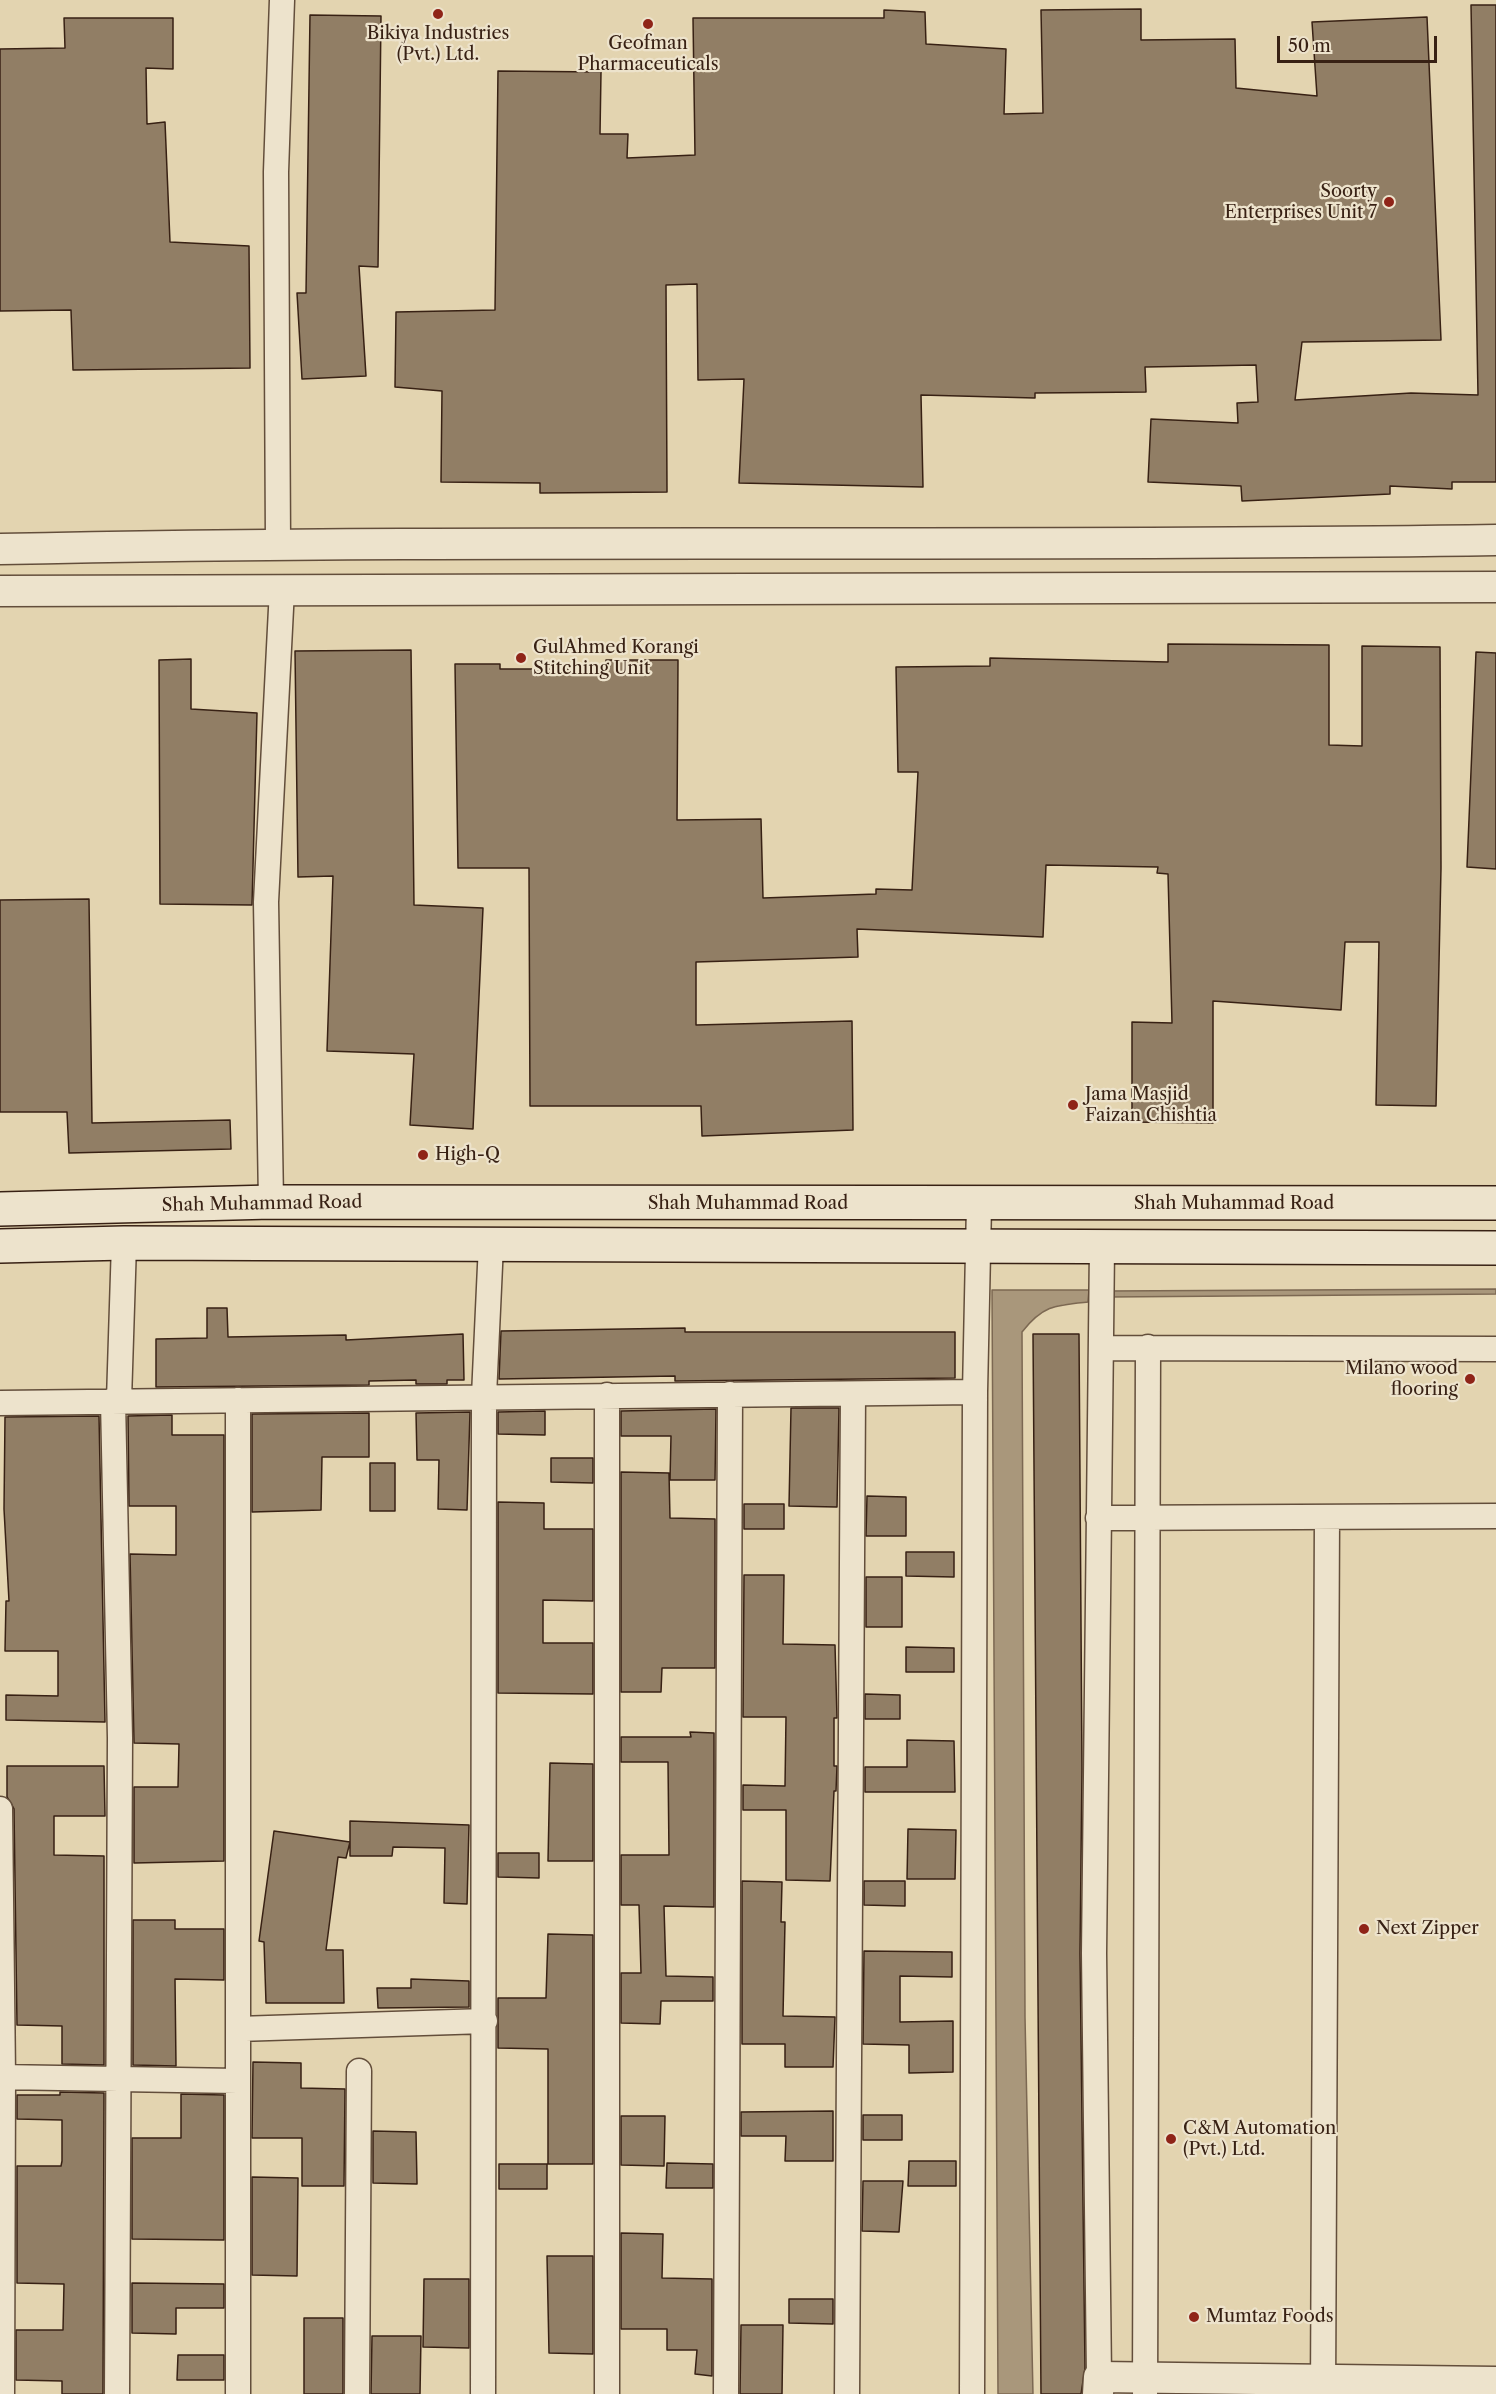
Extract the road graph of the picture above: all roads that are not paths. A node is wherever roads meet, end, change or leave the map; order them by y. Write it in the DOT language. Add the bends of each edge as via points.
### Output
graph roads {
  1 [pos="282,0"];
  2 [pos="1496,540"];
  3 [pos="278,543"];
  4 [pos="240,544"];
  5 [pos="1229,544"];
  6 [pos="0,549"];
  7 [pos="1230,586"];
  8 [pos="1496,587"];
  9 [pos="240,589"];
  10 [pos="282,589"];
  11 [pos="0,591"];
  12 [pos="272,1202"];
  13 [pos="1496,1203"];
  14 [pos="979,1205"];
  15 [pos="0,1209"];
  16 [pos="124,1243"];
  17 [pos="491,1244"];
  18 [pos="0,1246"];
  19 [pos="978,1248"];
  20 [pos="1496,1248"];
  21 [pos="1102,1260"];
  22 [pos="1148,1347"];
  23 [pos="1102,1348"];
  24 [pos="1496,1348"];
  25 [pos="975,1392"];
  26 [pos="607,1395"];
  27 [pos="730,1395"];
  28 [pos="853,1395"];
  29 [pos="484,1396"];
  30 [pos="116,1400"];
  31 [pos="238,1400"];
  32 [pos="0,1402"];
  33 [pos="1496,1516"];
  34 [pos="1327,1517"];
  35 [pos="1098,1518"];
  36 [pos="1148,1518"];
  37 [pos="0,1809"];
  38 [pos="485,2021"];
  39 [pos="238,2029"];
  40 [pos="359,2071"];
  41 [pos="2,2077"];
  42 [pos="117,2080"];
  43 [pos="237,2081"];
  44 [pos="1496,2382"];
  45 [pos="1099,2386"];
  46 [pos="1145,2387"];
  47 [pos="1323,2387"];
  48 [pos="2,2394"];
  49 [pos="117,2394"];
  50 [pos="238,2394"];
  51 [pos="357,2394"];
  52 [pos="483,2394"];
  53 [pos="607,2394"];
  54 [pos="726,2394"];
  55 [pos="847,2394"];
  56 [pos="972,2394"];
  1 -- 3 [label="street" via="276,172"];
  2 -- 5 [label="street"];
  3 -- 4 [label="street"];
  3 -- 5 [label="street"];
  4 -- 6 [label="street"];
  4 -- 9 [label="street"];
  5 -- 7 [label="street"];
  7 -- 8 [label="street"];
  7 -- 10 [label="street"];
  9 -- 10 [label="street"];
  9 -- 11 [label="street"];
  10 -- 12 [label="street" via="266,902"];
  12 -- 14 [label="main road, Shah Muhammad Road"];
  12 -- 15 [label="main road, Shah Muhammad Road"];
  13 -- 14 [label="main road, Shah Muhammad Road"];
  14 -- 19 [label="street"];
  16 -- 17 [label="main road, Shah Muhammad Road"];
  16 -- 18 [label="main road, Shah Muhammad Road"];
  16 -- 30 [label="street"];
  17 -- 19 [label="main road, Shah Muhammad Road"];
  17 -- 29 [label="street"];
  19 -- 21 [label="main road, Shah Muhammad Road"];
  19 -- 25 [label="street"];
  20 -- 21 [label="main road, Shah Muhammad Road"];
  21 -- 23 [label="street"];
  22 -- 23 [label="street"];
  22 -- 24 [label="street"];
  22 -- 36 [label="street"];
  23 -- 35 [label="street"];
  25 -- 28 [label="street"];
  25 -- 56 [label="street"];
  26 -- 27 [label="street"];
  26 -- 29 [label="street"];
  26 -- 53 [label="street"];
  27 -- 28 [label="street"];
  27 -- 54 [label="street"];
  28 -- 55 [label="street"];
  29 -- 31 [label="street"];
  29 -- 38 [label="street"];
  30 -- 31 [label="street"];
  30 -- 32 [label="street"];
  30 -- 42 [label="street" via="120,1738"];
  31 -- 39 [label="street"];
  33 -- 34 [label="street"];
  34 -- 36 [label="street"];
  34 -- 47 [label="street"];
  35 -- 36 [label="street"];
  35 -- 45 [label="street" via="1094,1965"];
  36 -- 46 [label="street"];
  37 -- 41 [label="street"];
  38 -- 39 [label="street"];
  38 -- 52 [label="street"];
  39 -- 43 [label="street"];
  40 -- 51 [label="street"];
  41 -- 42 [label="street"];
  41 -- 48 [label="street"];
  42 -- 43 [label="street"];
  42 -- 49 [label="street"];
  43 -- 50 [label="street"];
  44 -- 47 [label="street"];
  45 -- 46 [label="street"];
  46 -- 47 [label="street"];
}
